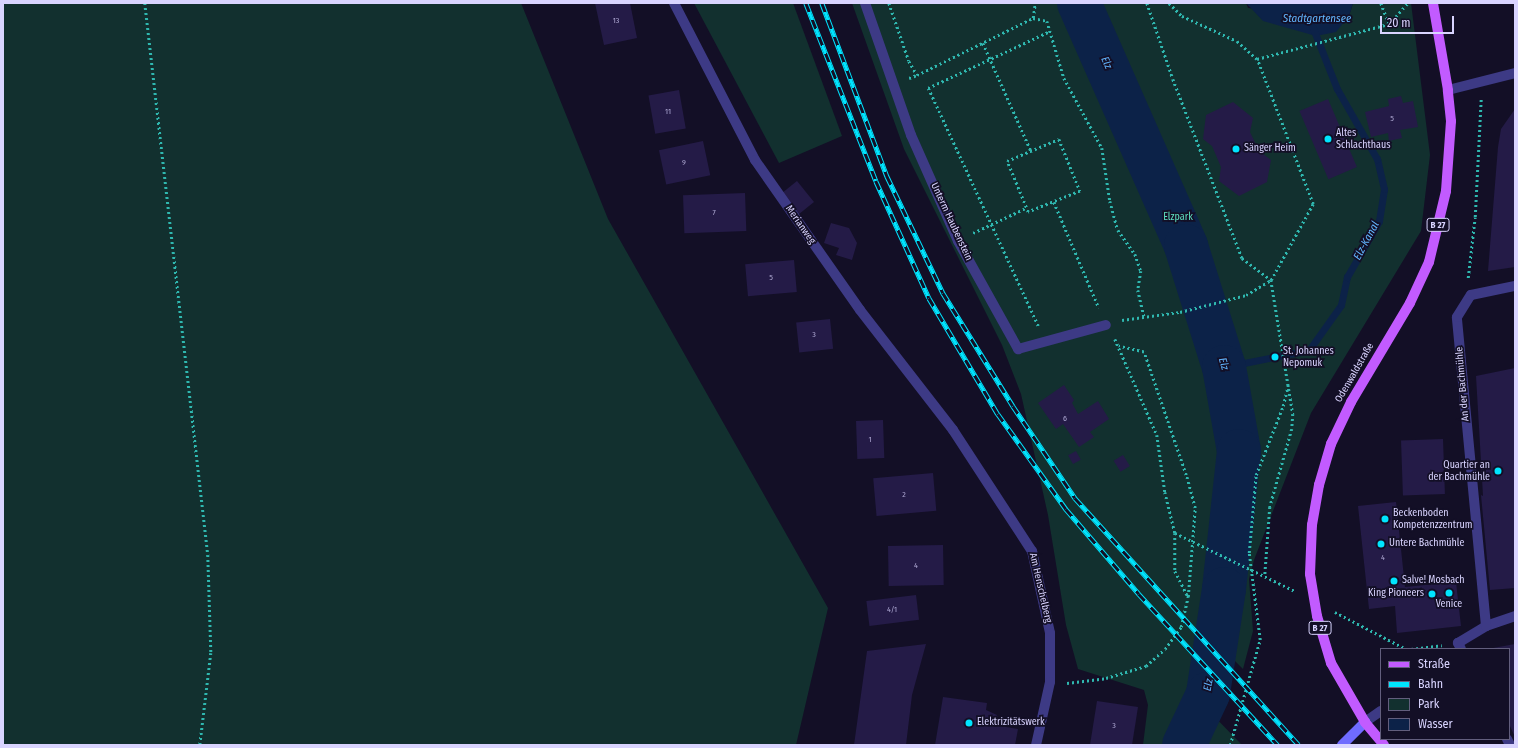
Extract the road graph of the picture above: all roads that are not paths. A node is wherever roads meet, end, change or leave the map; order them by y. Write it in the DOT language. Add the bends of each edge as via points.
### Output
graph roads {
  1 [pos="674,3"];
  2 [pos="865,3"];
  3 [pos="1433,3"];
  4 [pos="1515,73"];
  5 [pos="1448,90"];
  6 [pos="1515,286"];
  7 [pos="1106,325"];
  8 [pos="953,430"];
  9 [pos="1515,616"];
  10 [pos="1486,626"];
  11 [pos="1460,646"];
  12 [pos="1380,712"];
  13 [pos="1365,722"];
  14 [pos="1036,745"];
  15 [pos="1342,745"];
  16 [pos="1384,745"];
  1 -- 8 [label="street, Merianweg" via="755,160 860,310"];
  2 -- 7 [label="street, Unterm Haubenstein" via="912,136 958,241 1018,349"];
  3 -- 5 [label="main road, Odenwaldstraße / B 27"];
  4 -- 5 [label="street"];
  5 -- 13 [label="main road, Odenwaldstraße / B 27" via="1451,121 1446,192 1429,262 1410,303 1351,402 1331,444 1319,485 1312,524 1310,574 1317,616 1331,663"];
  6 -- 10 [label="street, An der Bachmühle" via="1470,295 1457,317 1474,522"];
  8 -- 14 [label="street, Am Henschelberg" via="1032,551 1050,633 1050,682"];
  9 -- 10 [label="street"];
  10 -- 11 [label="street"];
  12 -- 13 [label="street"];
  13 -- 15 [label="main road"];
  13 -- 16 [label="main road, Odenwaldstraße / B 27"];
}
